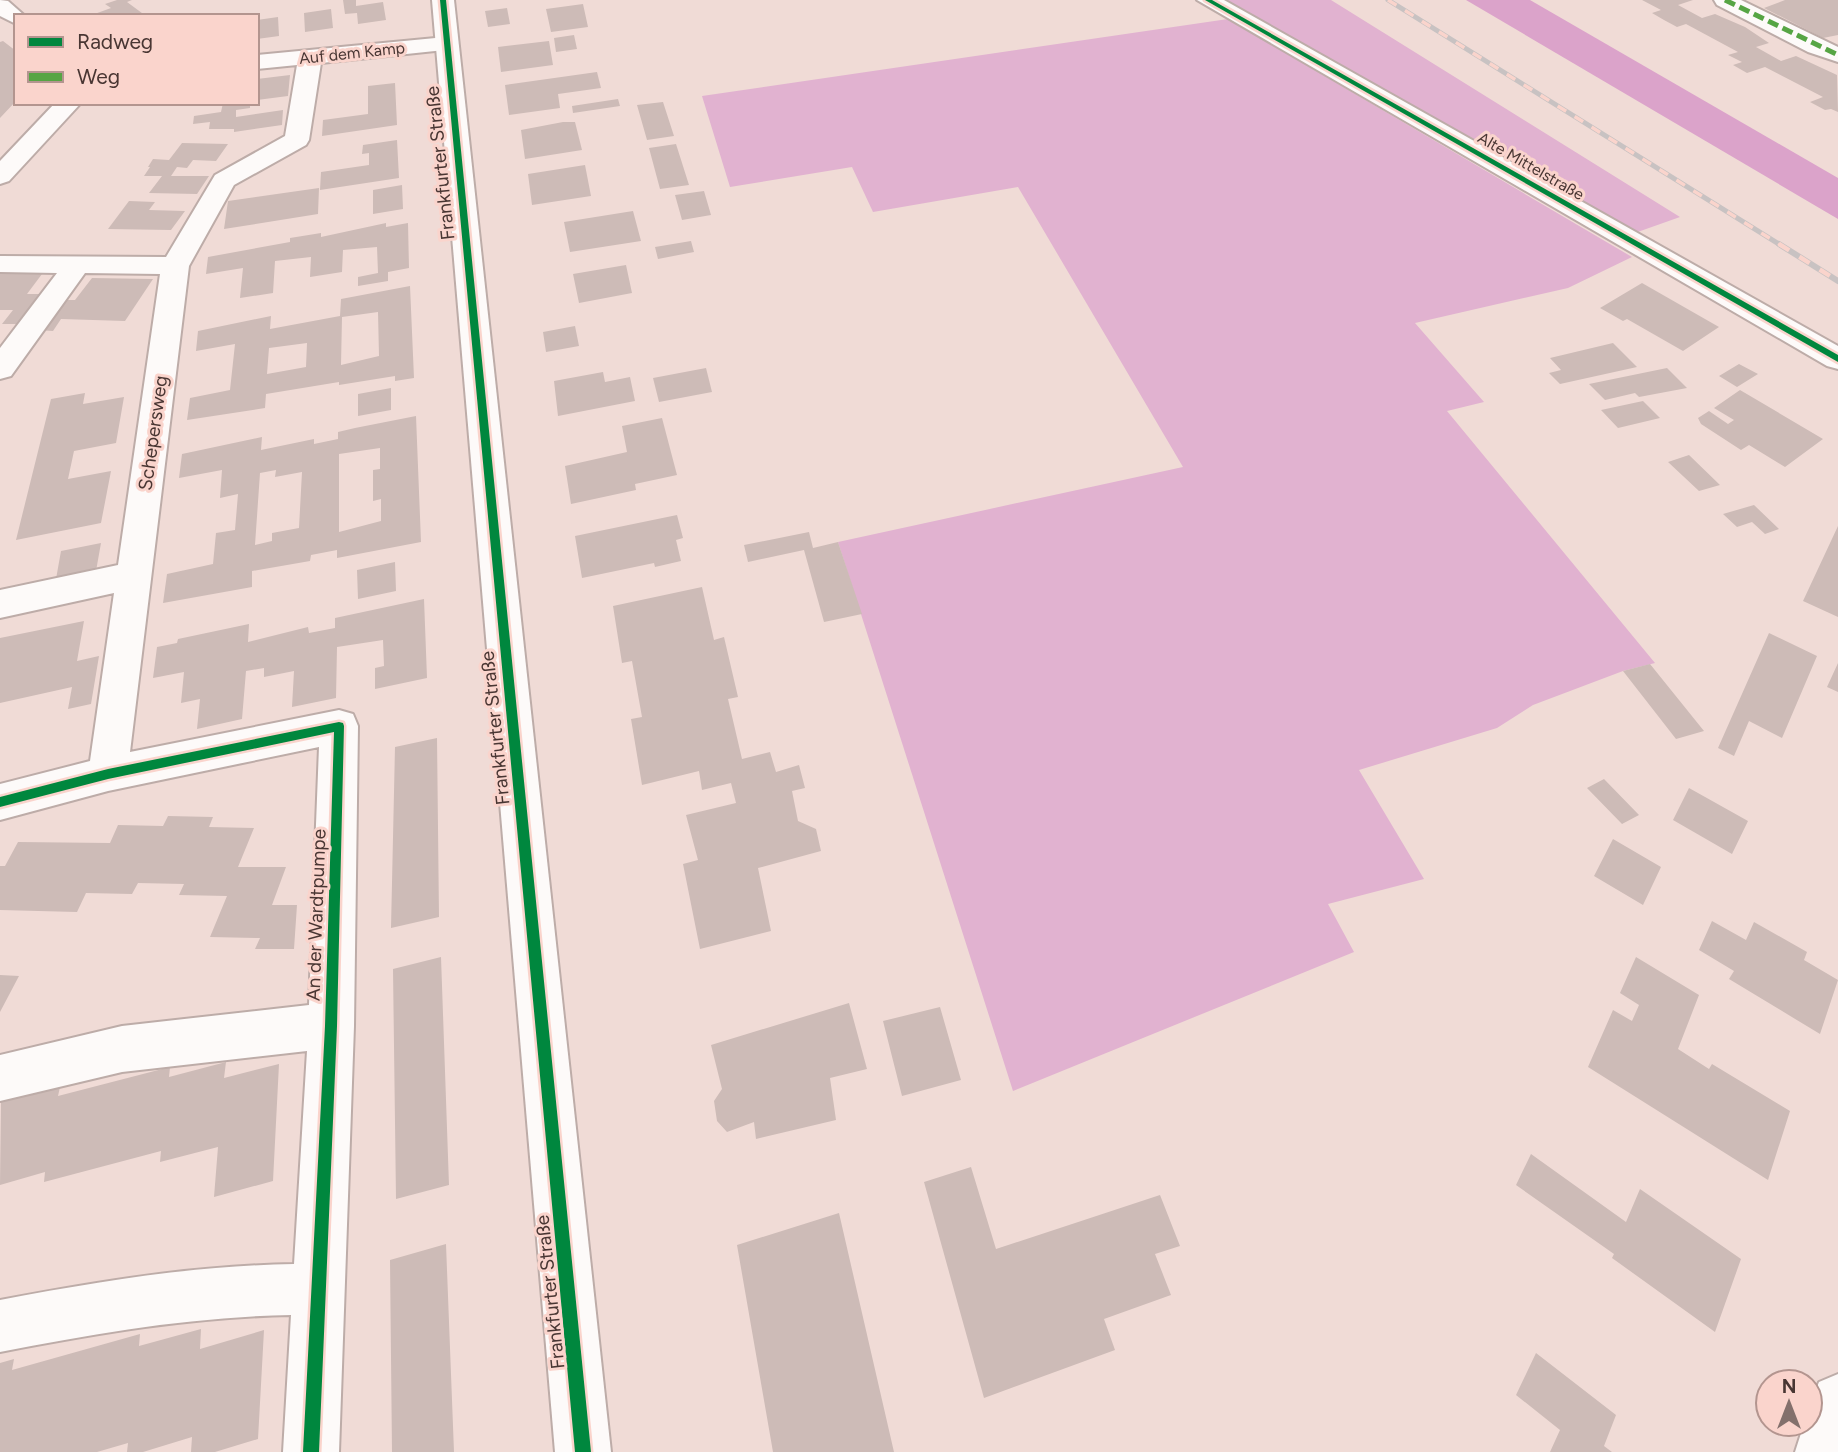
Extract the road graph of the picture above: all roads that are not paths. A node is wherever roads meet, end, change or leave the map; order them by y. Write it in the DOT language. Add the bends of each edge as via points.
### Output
graph roads {
  1 [pos="443,0"];
  2 [pos="1208,0"];
  3 [pos="1726,0"];
  4 [pos="0,6"];
  5 [pos="13,29"];
  6 [pos="446,44"];
  7 [pos="1838,55"];
  8 [pos="310,58"];
  9 [pos="259,62"];
  10 [pos="67,105"];
  11 [pos="0,176"];
  12 [pos="0,264"];
  13 [pos="76,265"];
  14 [pos="175,266"];
  15 [pos="1838,359"];
  16 [pos="0,369"];
  17 [pos="134,575"];
  18 [pos="0,604"];
  19 [pos="108,774"];
  20 [pos="0,802"];
  21 [pos="331,1026"];
  22 [pos="0,1078"];
  23 [pos="317,1289"];
  24 [pos="0,1326"];
  25 [pos="312,1452"];
  26 [pos="583,1452"];
  1 -- 6 [label="street, Frankfurter Straße"];
  2 -- 15 [label="street, Alte Mittelstraße"];
  3 -- 7 [label="street"];
  4 -- 5 [label="street"];
  6 -- 8 [label="street, Auf dem Kamp"];
  6 -- 26 [label="street, Frankfurter Straße"];
  8 -- 9 [label="street, Auf dem Kamp"];
  8 -- 14 [label="street" via="297,140 224,180"];
  10 -- 11 [label="street"];
  12 -- 13 [label="street"];
  13 -- 14 [label="street"];
  13 -- 16 [label="street"];
  14 -- 17 [label="street, Schepersweg"];
  17 -- 18 [label="street"];
  17 -- 19 [label="street, Schepersweg"];
  19 -- 20 [label="street, An der Wardtpumpe"];
  19 -- 21 [label="street, An der Wardtpumpe" via="339,726"];
  21 -- 22 [label="street" via="143,1045"];
  21 -- 23 [label="street, An der Wardtpumpe"];
  23 -- 24 [label="street" via="217,1292 111,1305"];
  23 -- 25 [label="street, An der Wardtpumpe"];
}
